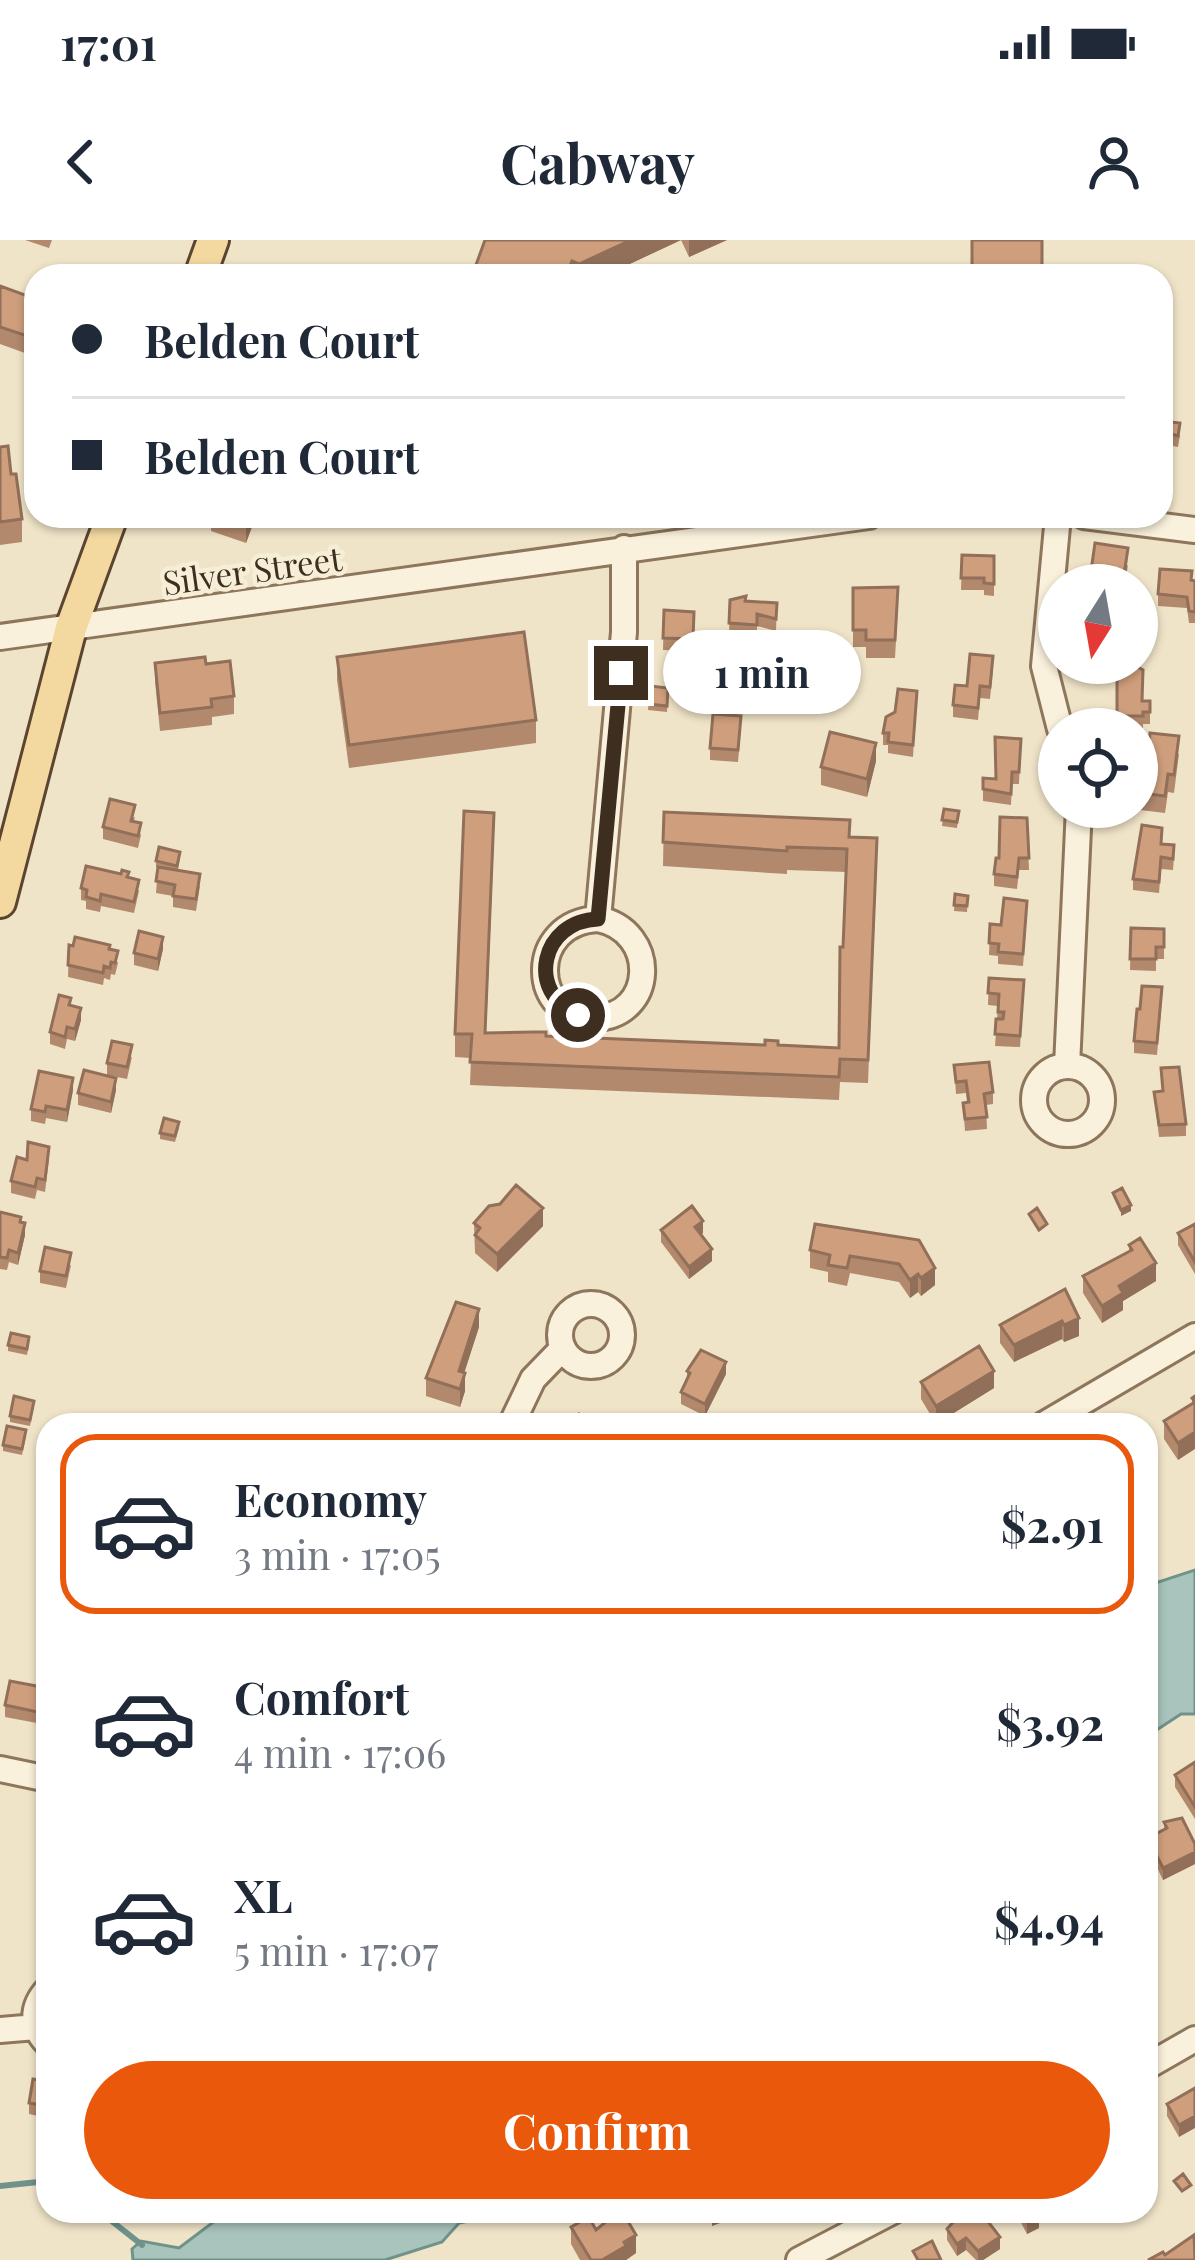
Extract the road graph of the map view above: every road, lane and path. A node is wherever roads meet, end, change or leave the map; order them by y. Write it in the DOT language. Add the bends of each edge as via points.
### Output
graph roads {
  1 [pos="108,528"];
  2 [pos="777,528"];
  3 [pos="1057,528"];
  4 [pos="624,548"];
  5 [pos="71,628"];
  6 [pos="0,637"];
  7 [pos="1055,708"];
  8 [pos="1078,828"];
  9 [pos="0,902"];
  10 [pos="598,919"];
  11 [pos="1067,1066"];
  12 [pos="1195,1336"];
  13 [pos="563,1348"];
  14 [pos="516,1413"];
  15 [pos="1063,1413"];
  16 [pos="0,1769"];
  17 [pos="36,1776"];
  18 [pos="0,2030"];
  19 [pos="36,2035"];
  20 [pos="1195,2039"];
  21 [pos="1158,2060"];
  22 [pos="870,2223"];
  23 [pos="799,2260"];
  1 -- 5 [label="main road"];
  2 -- 4 [label="street, Silver Street"];
  3 -- 7 [label="street" via="1044,666"];
  4 -- 5 [label="street, Silver Street"];
  4 -- 10 [label="street" via="625,632"];
  5 -- 6 [label="street, Silver Street"];
  5 -- 9 [label="main road"];
  8 -- 11 [label="street"];
  10 -- 10 [label="street" via="568,926 545,958 553,997 587,1018 626,1006 643,969 626,932"];
  12 -- 15 [label="street"];
  13 -- 14 [label="street" via="532,1379"];
  16 -- 17 [label="street"];
  18 -- 19 [label="street"];
  20 -- 21 [label="street"];
  22 -- 23 [label="street"];
}
